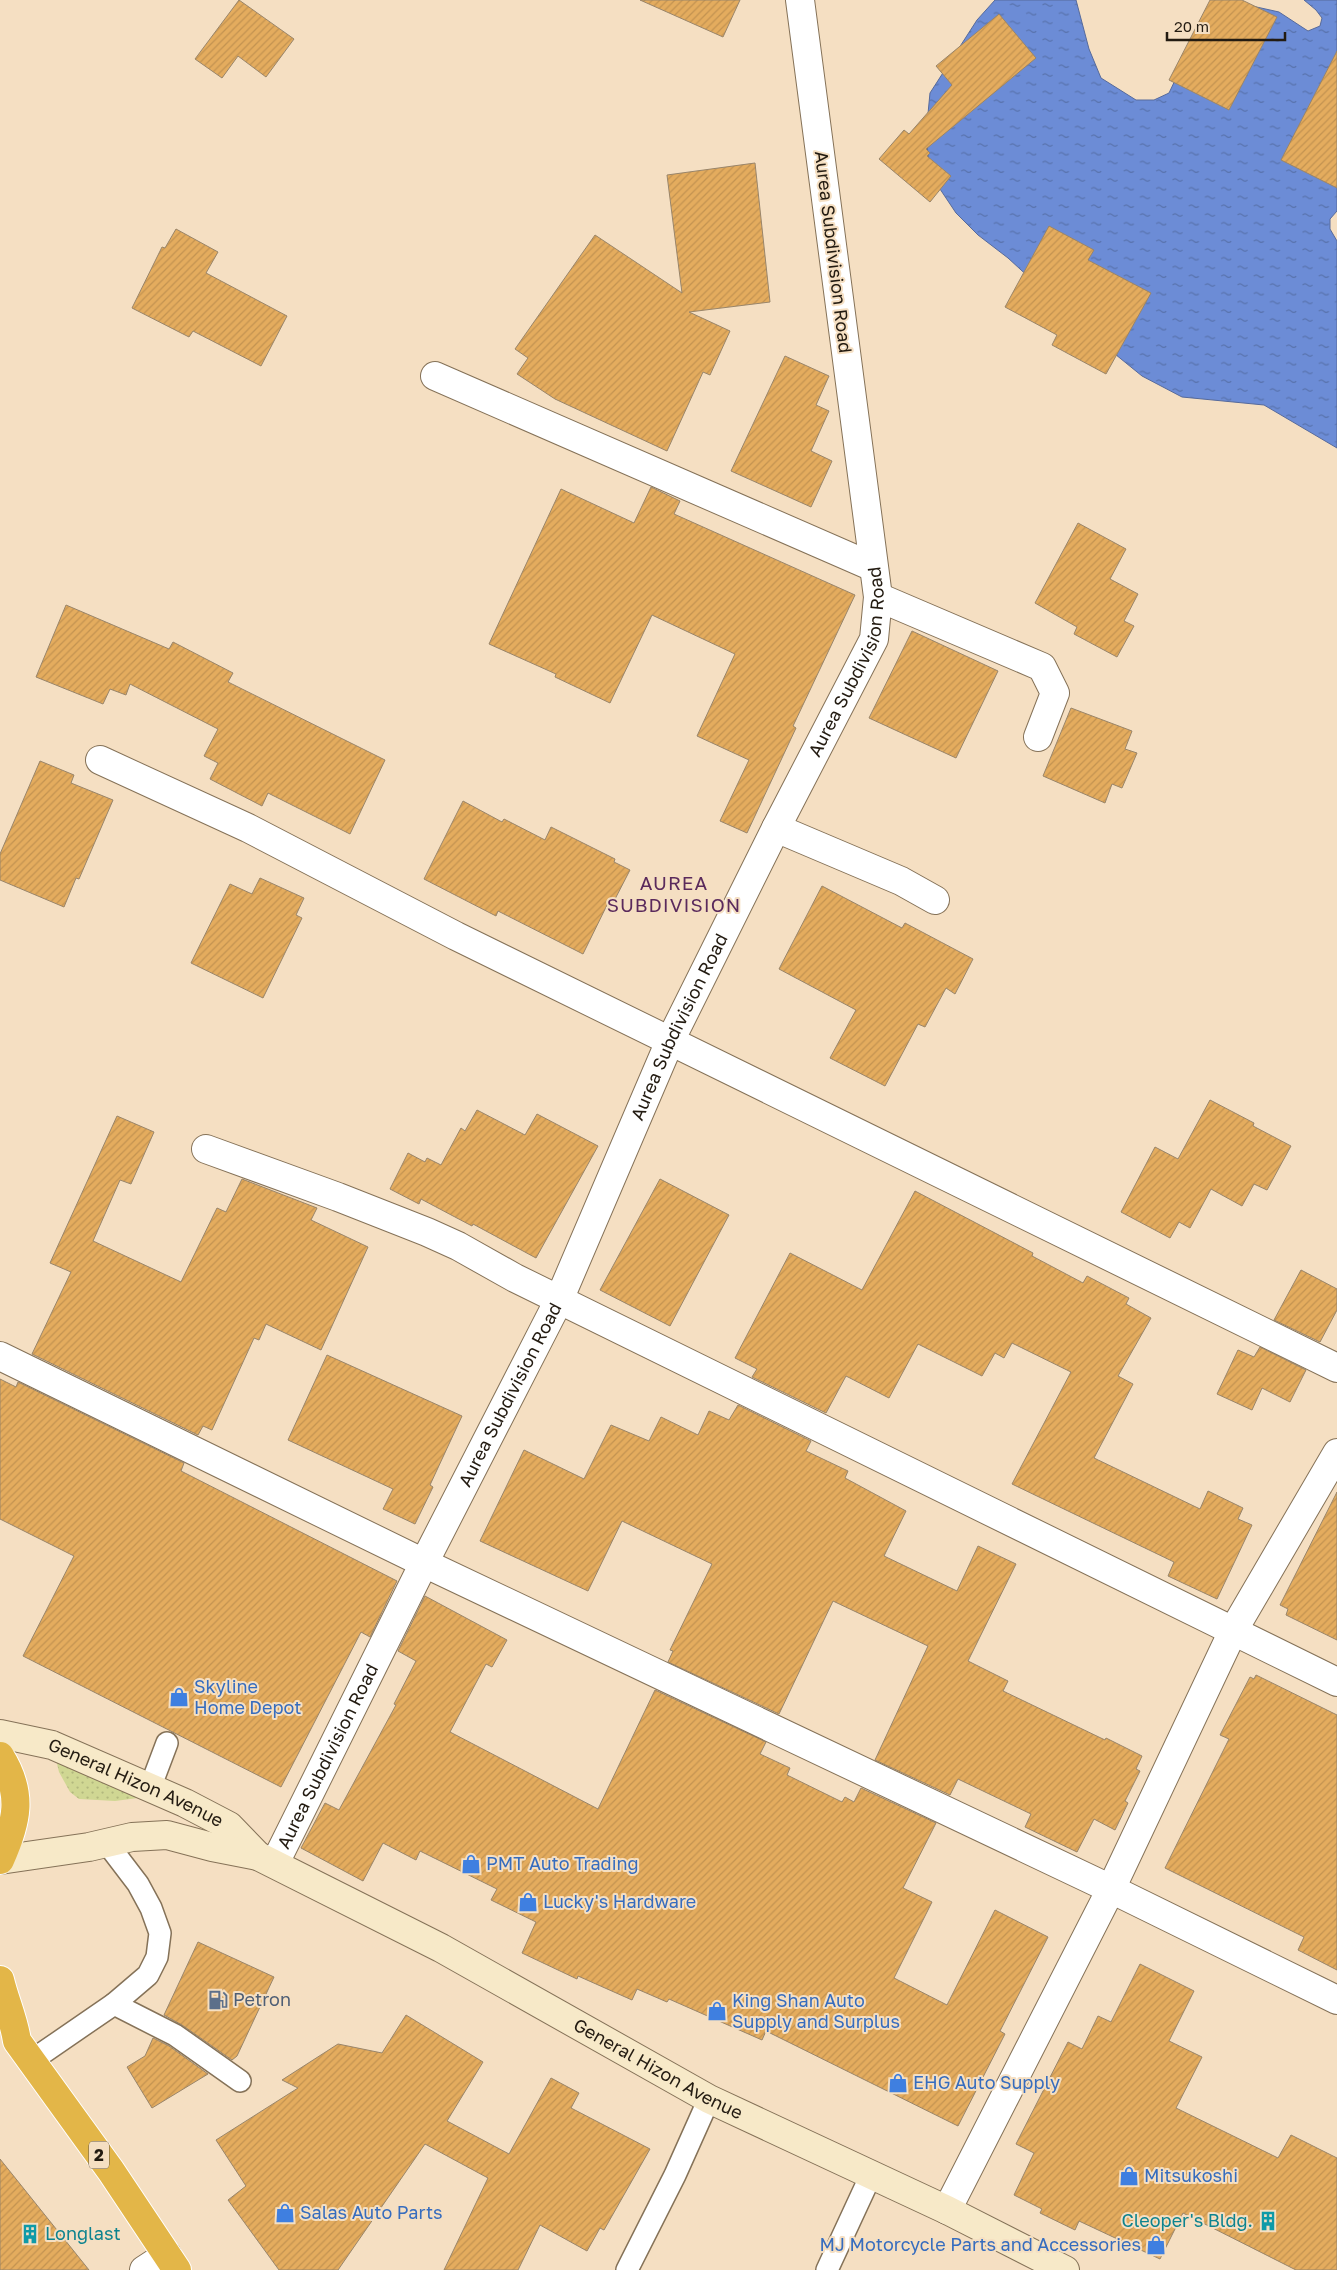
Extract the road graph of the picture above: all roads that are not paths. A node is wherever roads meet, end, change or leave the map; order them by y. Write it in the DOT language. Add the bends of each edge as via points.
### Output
graph roads {
  1 [pos="800,0"];
  2 [pos="435,376"];
  3 [pos="873,567"];
  4 [pos="878,597"];
  5 [pos="1038,737"];
  6 [pos="100,760"];
  7 [pos="776,828"];
  8 [pos="935,900"];
  9 [pos="670,1041"];
  10 [pos="206,1149"];
  11 [pos="559,1300"];
  12 [pos="0,1356"];
  13 [pos="1337,1368"];
  14 [pos="1337,1453"];
  15 [pos="424,1563"];
  16 [pos="1233,1631"];
  17 [pos="1337,1682"];
  18 [pos="0,1734"];
  19 [pos="167,1743"];
  20 [pos="0,1756"];
  21 [pos="150,1788"];
  22 [pos="106,1842"];
  23 [pos="266,1859"];
  24 [pos="0,1860"];
  25 [pos="1111,1889"];
  26 [pos="0,1980"];
  27 [pos="1337,2000"];
  28 [pos="114,2004"];
  29 [pos="16,2045"];
  30 [pos="240,2081"];
  31 [pos="710,2099"];
  32 [pos="871,2175"];
  33 [pos="947,2210"];
  34 [pos="172,2262"];
  35 [pos="144,2270"];
  36 [pos="626,2270"];
  37 [pos="827,2270"];
  38 [pos="1065,2270"];
  1 -- 3 [label="street, Aurea Subdivision Road"];
  2 -- 3 [label="street"];
  3 -- 4 [label="street, Aurea Subdivision Road"];
  4 -- 5 [label="street" via="1042,667 1055,693"];
  4 -- 7 [label="street, Aurea Subdivision Road" via="874,639"];
  6 -- 9 [label="street" via="248,828 456,936"];
  7 -- 8 [label="street" via="901,881"];
  7 -- 9 [label="street, Aurea Subdivision Road"];
  9 -- 11 [label="street, Aurea Subdivision Road"];
  9 -- 13 [label="street"];
  10 -- 11 [label="street" via="427,1232"];
  11 -- 15 [label="street, Aurea Subdivision Road"];
  11 -- 16 [label="street"];
  12 -- 15 [label="street"];
  14 -- 16 [label="street"];
  15 -- 23 [label="street, Aurea Subdivision Road"];
  15 -- 25 [label="street"];
  16 -- 17 [label="street"];
  16 -- 25 [label="street"];
  18 -- 21 [label="main road, General Hizon Avenue" via="52,1745"];
  19 -- 21 [label="lane"];
  20 -- 24 [label="highway" via="13,1786 16,1821"];
  21 -- 23 [label="main road, General Hizon Avenue" via="229,1826"];
  22 -- 23 [label="main road, General Hizon Avenue" via="166,1835"];
  22 -- 24 [label="main road, General Hizon Avenue" via="89,1848"];
  22 -- 28 [label="lane" via="138,1884 160,1933 157,1957 148,1975"];
  23 -- 31 [label="main road, General Hizon Avenue" via="441,1948"];
  25 -- 27 [label="street"];
  25 -- 33 [label="street"];
  26 -- 29 [label="highway, 2" via="14,2021"];
  28 -- 29 [label="lane"];
  28 -- 30 [label="lane" via="175,2035"];
  29 -- 34 [label="highway, 2" via="111,2171"];
  31 -- 32 [label="main road, General Hizon Avenue"];
  31 -- 36 [label="lane"];
  32 -- 33 [label="main road, General Hizon Avenue"];
  32 -- 37 [label="lane"];
  33 -- 38 [label="main road, General Hizon Avenue"];
  34 -- 35 [label="street"];
}
